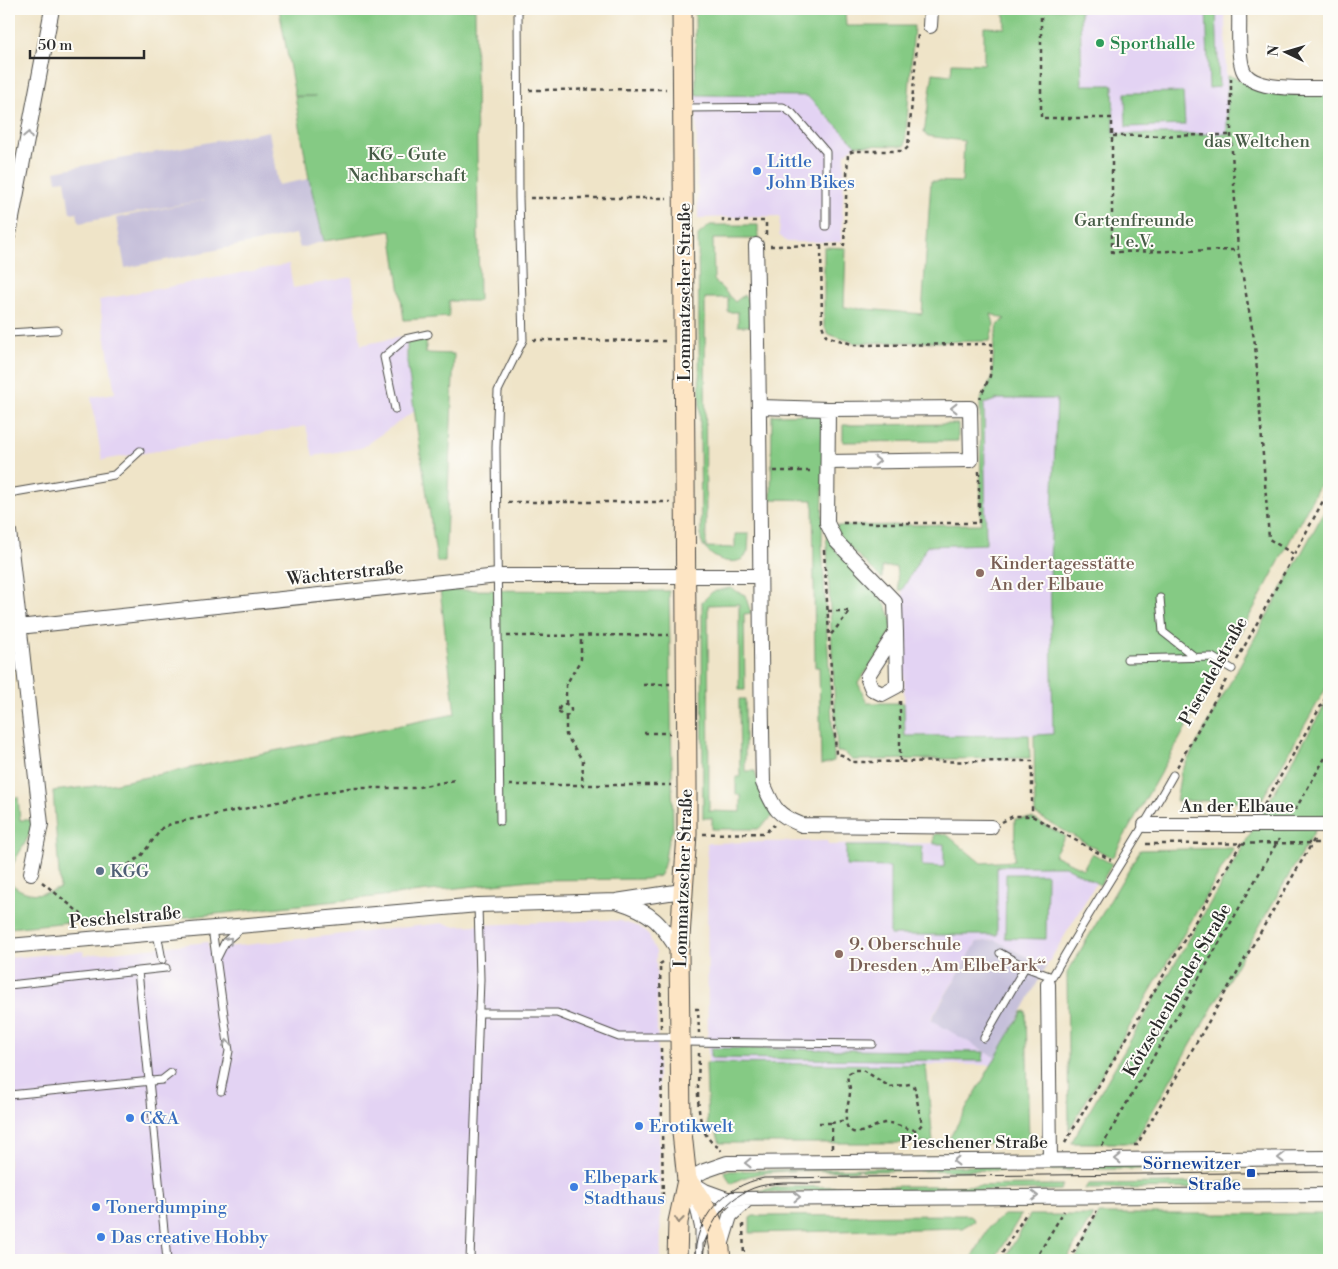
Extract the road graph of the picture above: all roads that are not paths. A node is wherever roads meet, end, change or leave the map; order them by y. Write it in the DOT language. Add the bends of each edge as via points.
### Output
graph roads {
  1 [pos="52,9"];
  2 [pos="518,9"];
  3 [pos="682,9"];
  4 [pos="1239,9"];
  5 [pos="1329,88"];
  6 [pos="683,108"];
  7 [pos="826,226"];
  8 [pos="9,234"];
  9 [pos="756,246"];
  10 [pos="57,330"];
  11 [pos="9,333"];
  12 [pos="428,334"];
  13 [pos="760,407"];
  14 [pos="395,409"];
  15 [pos="828,409"];
  16 [pos="140,451"];
  17 [pos="828,466"];
  18 [pos="9,493"];
  19 [pos="9,531"];
  20 [pos="686,575"];
  21 [pos="498,576"];
  22 [pos="759,576"];
  23 [pos="1160,598"];
  24 [pos="13,627"];
  25 [pos="896,632"];
  26 [pos="1196,658"];
  27 [pos="1127,659"];
  28 [pos="1232,669"];
  29 [pos="1173,775"];
  30 [pos="500,821"];
  31 [pos="1145,825"];
  32 [pos="1326,825"];
  33 [pos="991,827"];
  34 [pos="31,873"];
  35 [pos="682,891"];
  36 [pos="616,901"];
  37 [pos="478,905"];
  38 [pos="245,925"];
  39 [pos="212,928"];
  40 [pos="157,932"];
  41 [pos="9,946"];
  42 [pos="679,952"];
  43 [pos="1000,953"];
  44 [pos="217,958"];
  45 [pos="162,960"];
  46 [pos="1025,967"];
  47 [pos="166,968"];
  48 [pos="138,971"];
  49 [pos="1050,980"];
  50 [pos="9,985"];
  51 [pos="478,1013"];
  52 [pos="984,1038"];
  53 [pos="687,1040"];
  54 [pos="872,1044"];
  55 [pos="171,1072"];
  56 [pos="148,1082"];
  57 [pos="221,1091"];
  58 [pos="9,1096"];
  59 [pos="1329,1158"];
  60 [pos="1050,1160"];
  61 [pos="687,1180"];
  62 [pos="1329,1195"];
  63 [pos="738,1202"];
  64 [pos="711,1218"];
  65 [pos="699,1248"];
  66 [pos="721,1254"];
  67 [pos="167,1260"];
  68 [pos="470,1260"];
  69 [pos="677,1260"];
  70 [pos="699,1260"];
  8 -- 1 [label="street, one-way"];
  2 -- 21 [label="lane" via="523,340 498,391"];
  3 -- 6 [label="main road, Lommatzscher Straße"];
  4 -- 5 [label="street" via="1243,69 1250,80 1264,86"];
  6 -- 7 [label="lane" via="782,107 792,113 826,152"];
  6 -- 20 [label="main road, Lommatzscher Straße"];
  9 -- 13 [label="street"];
  10 -- 11 [label="lane"];
  12 -- 14 [label="lane" via="405,339 384,357"];
  13 -- 15 [label="street"];
  13 -- 22 [label="street"];
  15 -- 17 [label="street"];
  17 -- 15 [label="street, one-way" via="971,460 970,408"];
  16 -- 18 [label="lane" via="114,475"];
  17 -- 25 [label="street" via="827,523 836,541 895,602"];
  19 -- 24 [label="street"];
  20 -- 21 [label="street, Wächterstraße"];
  20 -- 22 [label="street"];
  20 -- 35 [label="main road, Lommatzscher Straße" via="687,834"];
  21 -- 24 [label="street, Wächterstraße"];
  21 -- 30 [label="lane"];
  22 -- 33 [label="street" via="763,783 783,817 802,825"];
  23 -- 26 [label="lane" via="1163,632"];
  24 -- 34 [label="street" via="41,824"];
  25 -- 25 [label="street" via="867,677 872,689 882,694 897,686"];
  26 -- 27 [label="lane"];
  26 -- 28 [label="lane" via="1212,657"];
  29 -- 31 [label="lane"];
  31 -- 32 [label="street, An der Elbaue"];
  31 -- 49 [label="lane"];
  35 -- 36 [label="street"];
  35 -- 42 [label="main road, Lommatzscher Straße"];
  36 -- 37 [label="street, Peschelstraße"];
  36 -- 42 [label="street" via="649,913"];
  37 -- 38 [label="street, Peschelstraße"];
  37 -- 51 [label="lane"];
  38 -- 39 [label="street, Peschelstraße"];
  44 -- 38 [label="lane, one-way" via="224,942"];
  39 -- 40 [label="street, Peschelstraße"];
  39 -- 44 [label="lane"];
  40 -- 41 [label="street, Peschelstraße"];
  40 -- 45 [label="lane"];
  42 -- 53 [label="main road, Lommatzscher Straße" via="680,1010"];
  43 -- 46 [label="lane"];
  57 -- 44 [label="lane, one-way" via="228,1051"];
  46 -- 49 [label="lane"];
  46 -- 52 [label="lane"];
  47 -- 48 [label="lane"];
  48 -- 50 [label="lane"];
  48 -- 56 [label="lane"];
  49 -- 60 [label="street"];
  51 -- 53 [label="lane" via="557,1013 619,1037"];
  51 -- 68 [label="lane"];
  53 -- 54 [label="lane"];
  53 -- 61 [label="main road, Lommatzscher Straße" via="683,1147"];
  55 -- 56 [label="lane" via="162,1080"];
  56 -- 58 [label="lane"];
  56 -- 67 [label="lane"];
  59 -- 60 [label="street, Pieschener Straße, one-way"];
  60 -- 61 [label="street, Pieschener Straße, one-way" via="721,1164"];
  61 -- 63 [label="street" via="705,1191"];
  61 -- 64 [label="main road, Lommatzscher Straße"];
  61 -- 65 [label="lane" via="699,1230"];
  61 -- 69 [label="main road, Lommatzscher Straße, one-way" via="678,1222"];
  63 -- 62 [label="street, one-way"];
  63 -- 64 [label="lane"];
  63 -- 66 [label="street" via="726,1227"];
  64 -- 65 [label="lane"];
  64 -- 66 [label="main road, Lommatzscher Straße"];
  65 -- 70 [label="lane"];
}
